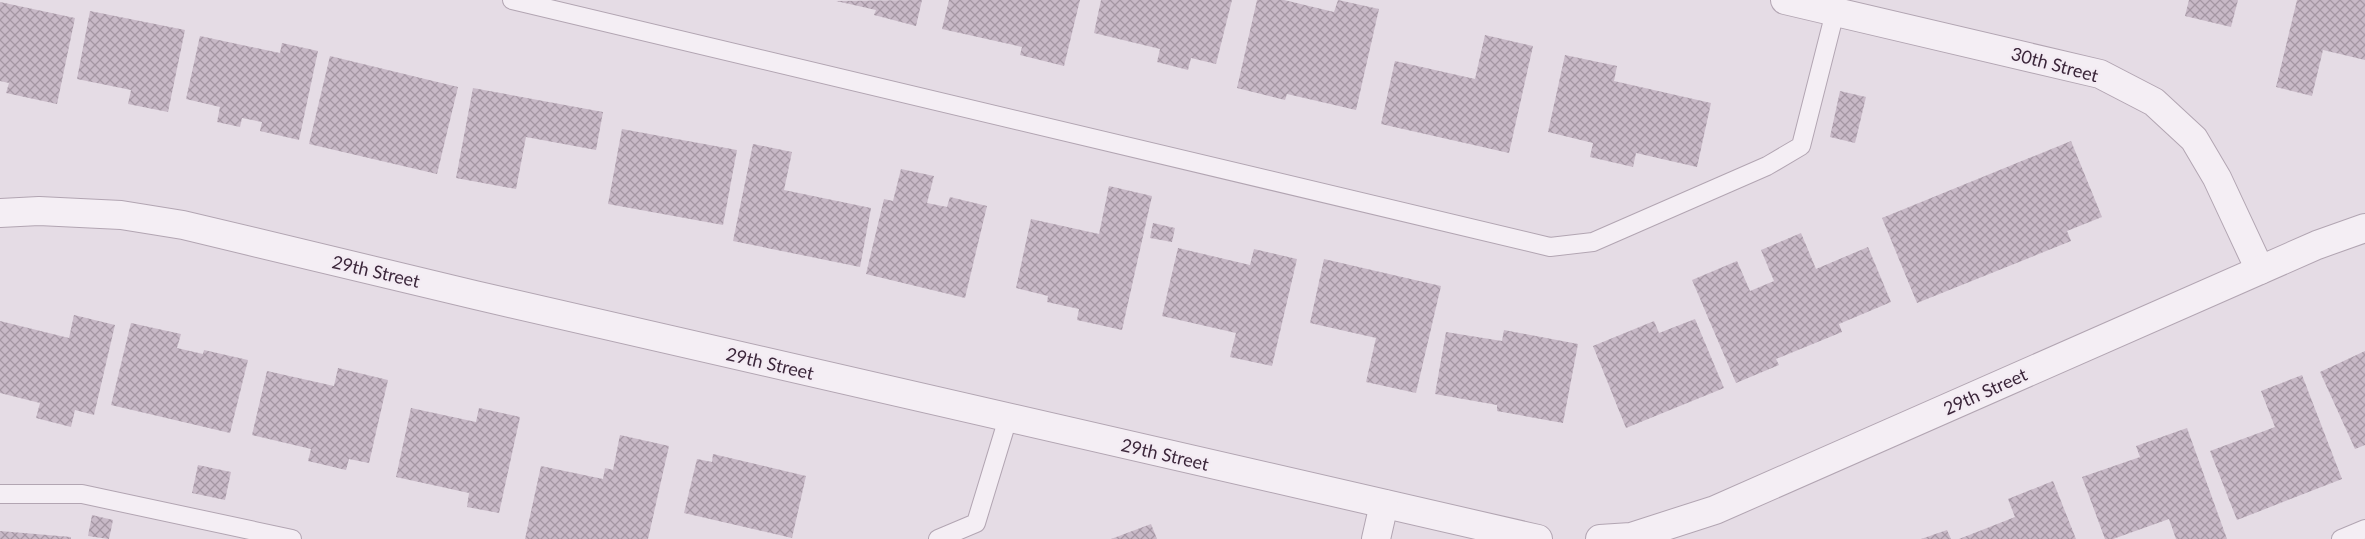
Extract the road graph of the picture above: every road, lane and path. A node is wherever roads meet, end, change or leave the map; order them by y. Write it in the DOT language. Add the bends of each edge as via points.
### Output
graph roads {
  1 [pos="512,0"];
  2 [pos="1785,0"];
  3 [pos="1835,12"];
  4 [pos="0,213"];
  5 [pos="2365,228"];
  6 [pos="2260,270"];
  7 [pos="1008,418"];
  8 [pos="0,494"];
  9 [pos="1384,504"];
  10 [pos="2365,529"];
  11 [pos="292,539"];
  12 [pos="938,539"];
  13 [pos="1376,539"];
  14 [pos="1538,539"];
  15 [pos="1600,539"];
  16 [pos="2341,539"];
  1 -- 3 [label="lane" via="1550,247 1593,242 1767,166 1800,146"];
  2 -- 3 [label="street, 30th Street"];
  3 -- 6 [label="street, 30th Street" via="2100,74 2154,102 2194,139 2217,178"];
  4 -- 7 [label="street, 29th Street" via="39,211 121,215 183,225"];
  5 -- 6 [label="street, 29th Street"];
  6 -- 15 [label="street, 29th Street" via="1715,510 1630,537"];
  7 -- 9 [label="street, 29th Street"];
  7 -- 12 [label="lane" via="976,523"];
  8 -- 11 [label="lane" via="82,494"];
  9 -- 13 [label="street"];
  9 -- 14 [label="street, 29th Street"];
  10 -- 16 [label="lane"];
}
